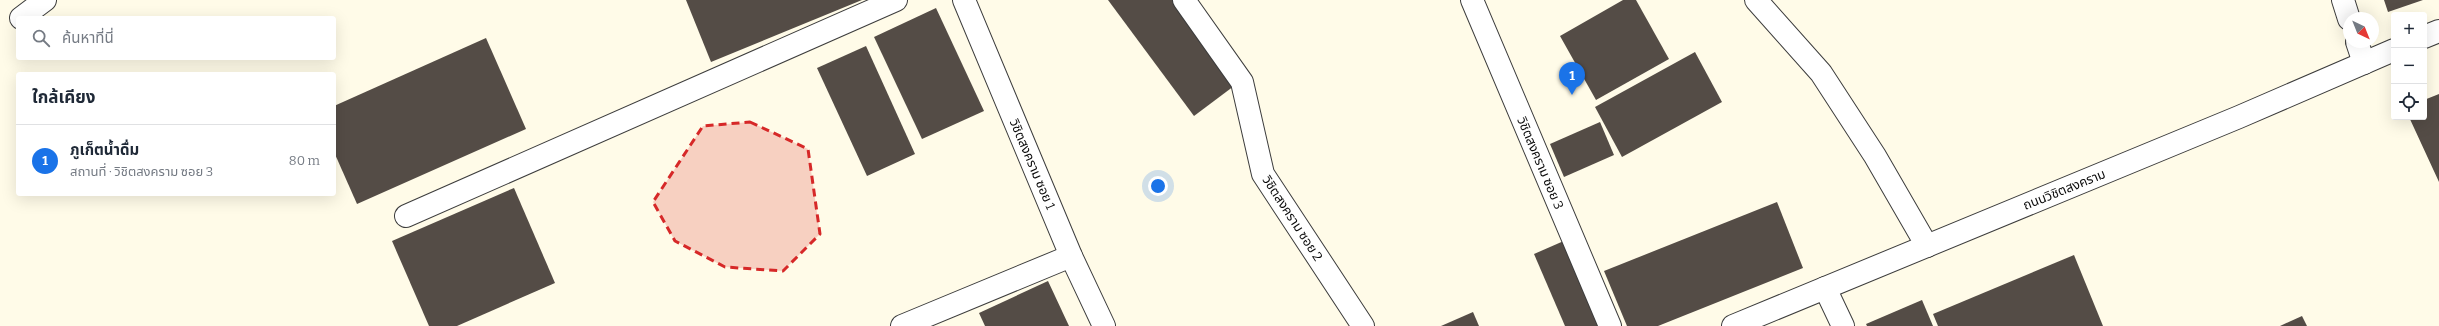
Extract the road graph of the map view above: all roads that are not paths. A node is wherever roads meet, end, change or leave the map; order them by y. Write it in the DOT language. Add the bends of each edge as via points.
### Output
graph roads {
  1 [pos="45,0"];
  2 [pos="896,0"];
  3 [pos="964,0"];
  4 [pos="1184,0"];
  5 [pos="1472,0"];
  6 [pos="1756,0"];
  7 [pos="2342,0"];
  8 [pos="2346,12"];
  9 [pos="24,16"];
  10 [pos="2439,31"];
  11 [pos="2427,36"];
  12 [pos="2359,48"];
  13 [pos="2391,51"];
  14 [pos="2364,63"];
  15 [pos="406,216"];
  16 [pos="1927,246"];
  17 [pos="1072,256"];
  18 [pos="1825,288"];
  19 [pos="902,326"];
  20 [pos="1104,326"];
  21 [pos="1363,326"];
  22 [pos="1610,326"];
  23 [pos="1732,326"];
  24 [pos="1843,326"];
  1 -- 9 [label="street"];
  2 -- 15 [label="street"];
  3 -- 17 [label="street, วิชิตสงคราม ซอย 1"];
  4 -- 21 [label="street, วิชิตสงคราม ซอย 2" via="1242,82 1263,174"];
  5 -- 22 [label="street, วิชิตสงคราม ซอย 3"];
  6 -- 16 [label="street" via="1821,73 1875,156"];
  7 -- 8 [label="street"];
  10 -- 11 [label="street"];
  12 -- 14 [label="street"];
  13 -- 14 [label="street, ถนนวิชิตสงคราม"];
  14 -- 16 [label="street, ถนนวิชิตสงคราม"];
  16 -- 18 [label="street, ถนนวิชิตสงคราม"];
  17 -- 19 [label="street"];
  17 -- 20 [label="street, วิชิตสงคราม ซอย 1"];
  18 -- 23 [label="street, ถนนวิชิตสงคราม"];
  18 -- 24 [label="street"];
}
